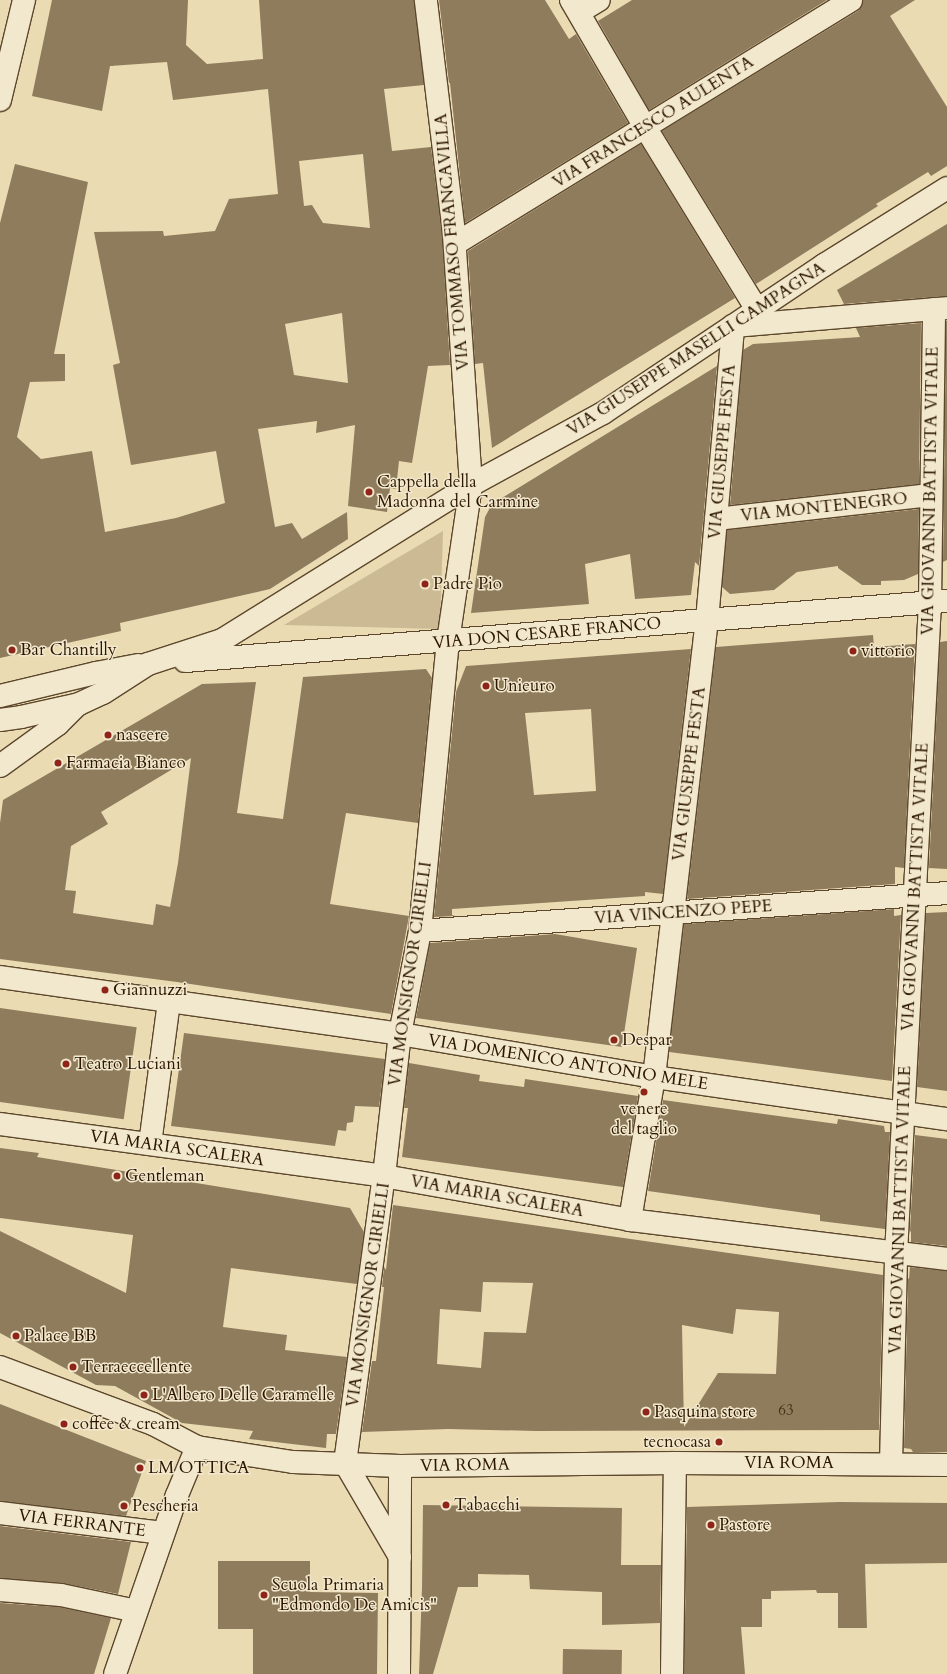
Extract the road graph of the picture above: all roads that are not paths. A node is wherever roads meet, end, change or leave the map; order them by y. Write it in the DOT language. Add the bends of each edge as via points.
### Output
graph roads {
  1 [pos="24,0"];
  2 [pos="426,0"];
  3 [pos="599,0"];
  4 [pos="851,0"];
  5 [pos="575,6"];
  6 [pos="0,100"];
  7 [pos="645,127"];
  8 [pos="947,188"];
  9 [pos="455,244"];
  10 [pos="940,309"];
  11 [pos="757,310"];
  12 [pos="733,326"];
  13 [pos="471,486"];
  14 [pos="931,495"];
  15 [pos="716,519"];
  16 [pos="938,601"];
  17 [pos="707,620"];
  18 [pos="448,641"];
  19 [pos="148,664"];
  20 [pos="0,696"];
  21 [pos="79,704"];
  22 [pos="0,720"];
  23 [pos="0,766"];
  24 [pos="947,893"];
  25 [pos="915,895"];
  26 [pos="673,914"];
  27 [pos="420,931"];
  28 [pos="0,977"];
  29 [pos="168,1001"];
  30 [pos="400,1034"];
  31 [pos="654,1077"];
  32 [pos="903,1113"];
  33 [pos="947,1119"];
  34 [pos="0,1124"];
  35 [pos="150,1144"];
  36 [pos="384,1176"];
  37 [pos="630,1220"];
  38 [pos="896,1254"];
  39 [pos="947,1258"];
  40 [pos="0,1367"];
  41 [pos="197,1447"];
  42 [pos="345,1463"];
  43 [pos="675,1463"];
  44 [pos="891,1464"];
  45 [pos="947,1464"];
  46 [pos="400,1466"];
  47 [pos="0,1513"];
  48 [pos="163,1533"];
  49 [pos="400,1557"];
  50 [pos="0,1590"];
  51 [pos="136,1611"];
  52 [pos="115,1674"];
  53 [pos="399,1674"];
  54 [pos="672,1674"];
  1 -- 6 [label="street"];
  2 -- 9 [label="street, VIA TOMMASO FRANCAVILLA"];
  3 -- 5 [label="street"];
  4 -- 7 [label="street, VIA FRANCESCO AULENTA"];
  5 -- 7 [label="street"];
  7 -- 9 [label="street, VIA FRANCESCO AULENTA"];
  7 -- 11 [label="street"];
  8 -- 11 [label="street, VIA GIUSEPPE MASELLI CAMPAGNA"];
  9 -- 13 [label="street, VIA TOMMASO FRANCAVILLA"];
  10 -- 12 [label="street"];
  10 -- 14 [label="street, VIA GIOVANNI BATTISTA VITALE"];
  11 -- 12 [label="street, VIA GIUSEPPE MASELLI CAMPAGNA"];
  12 -- 13 [label="street, VIA GIUSEPPE MASELLI CAMPAGNA" via="603,413"];
  12 -- 15 [label="street, VIA GIUSEPPE FESTA"];
  13 -- 18 [label="street, VIA MONSIGNOR CIRIELLI"];
  13 -- 19 [label="street, VIA GIUSEPPE MASELLI CAMPAGNA" via="222,640"];
  14 -- 15 [label="street, VIA MONTENEGRO"];
  14 -- 16 [label="street, VIA GIOVANNI BATTISTA VITALE"];
  15 -- 17 [label="street, VIA GIUSEPPE FESTA"];
  16 -- 17 [label="street, VIA DON CESARE FRANCO"];
  16 -- 25 [label="street, VIA GIOVANNI BATTISTA VITALE"];
  17 -- 18 [label="street, VIA DON CESARE FRANCO"];
  17 -- 26 [label="street, VIA GIUSEPPE FESTA"];
  18 -- 19 [label="street, VIA DON CESARE FRANCO"];
  18 -- 27 [label="street, VIA MONSIGNOR CIRIELLI"];
  19 -- 20 [label="street" via="96,673"];
  19 -- 21 [label="street" via="103,694"];
  21 -- 22 [label="street"];
  21 -- 23 [label="street" via="58,724"];
  24 -- 25 [label="street, VIA VINCENZO PEPE"];
  25 -- 26 [label="street, VIA VINCENZO PEPE"];
  25 -- 32 [label="street, VIA GIOVANNI BATTISTA VITALE"];
  26 -- 27 [label="street, VIA VINCENZO PEPE"];
  26 -- 31 [label="street, VIA GIUSEPPE FESTA"];
  27 -- 30 [label="street, VIA MONSIGNOR CIRIELLI"];
  28 -- 29 [label="street, VIA DOMENICO ANTONIO MELE"];
  29 -- 30 [label="street, VIA DOMENICO ANTONIO MELE"];
  29 -- 35 [label="street"];
  30 -- 31 [label="street, VIA DOMENICO ANTONIO MELE"];
  30 -- 36 [label="street, VIA MONSIGNOR CIRIELLI"];
  31 -- 32 [label="street, VIA DOMENICO ANTONIO MELE"];
  31 -- 37 [label="street, VIA GIUSEPPE FESTA"];
  32 -- 33 [label="street, VIA DOMENICO ANTONIO MELE"];
  32 -- 38 [label="street, VIA GIOVANNI BATTISTA VITALE"];
  34 -- 35 [label="street, VIA MARIA SCALERA"];
  35 -- 36 [label="street, VIA MARIA SCALERA"];
  36 -- 37 [label="street, VIA MARIA SCALERA"];
  36 -- 42 [label="street, VIA MONSIGNOR CIRIELLI"];
  37 -- 38 [label="street, VIA MARIA SCALERA"];
  38 -- 39 [label="street, VIA MARIA SCALERA"];
  38 -- 44 [label="street, VIA GIOVANNI BATTISTA VITALE"];
  40 -- 41 [label="street, VIA ROMA" via="153,1424"];
  41 -- 42 [label="street, VIA ROMA" via="293,1462"];
  41 -- 48 [label="street"];
  42 -- 46 [label="street, VIA ROMA"];
  42 -- 49 [label="street"];
  43 -- 44 [label="street, VIA ROMA"];
  43 -- 46 [label="street, VIA ROMA"];
  43 -- 54 [label="street"];
  44 -- 45 [label="street, VIA ROMA"];
  46 -- 49 [label="street"];
  47 -- 48 [label="street, VIA FERRANTE"];
  48 -- 51 [label="street"];
  49 -- 53 [label="street"];
  50 -- 51 [label="street" via="61,1595"];
  51 -- 52 [label="street"];
}
